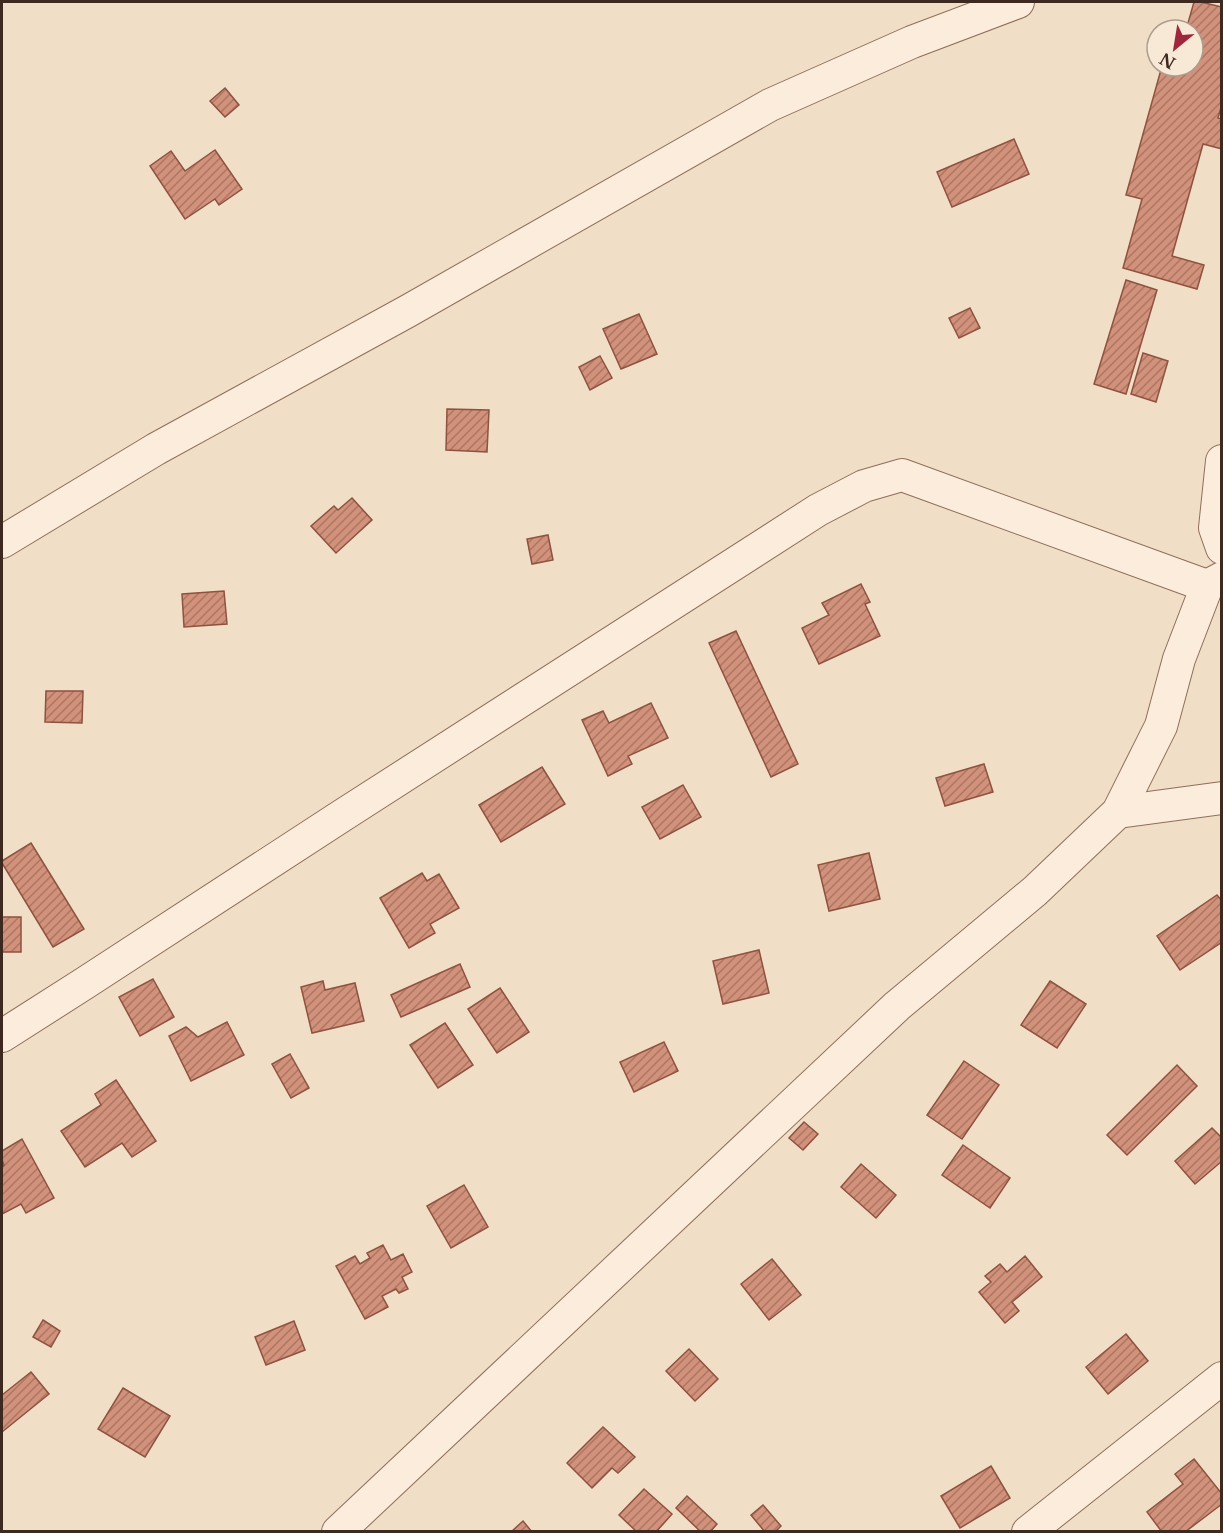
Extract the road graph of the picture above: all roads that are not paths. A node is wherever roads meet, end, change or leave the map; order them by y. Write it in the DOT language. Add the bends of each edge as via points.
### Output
graph roads {
  1 [pos="1018,2"];
  2 [pos="1221,461"];
  3 [pos="2,542"];
  4 [pos="1221,548"];
  5 [pos="1214,582"];
  6 [pos="1221,798"];
  7 [pos="1118,812"];
  8 [pos="2,1036"];
  9 [pos="1221,1378"];
  10 [pos="338,1532"];
  11 [pos="1028,1532"];
  1 -- 3 [label="street" via="912,42 770,105 398,317 156,449"];
  2 -- 4 [label="street" via="1215,528"];
  5 -- 7 [label="street" via="1179,659 1161,726"];
  5 -- 8 [label="street" via="902,475 864,486 808,516"];
  6 -- 7 [label="street"];
  7 -- 10 [label="street" via="1035,891 897,1006"];
  9 -- 11 [label="street"];
}
